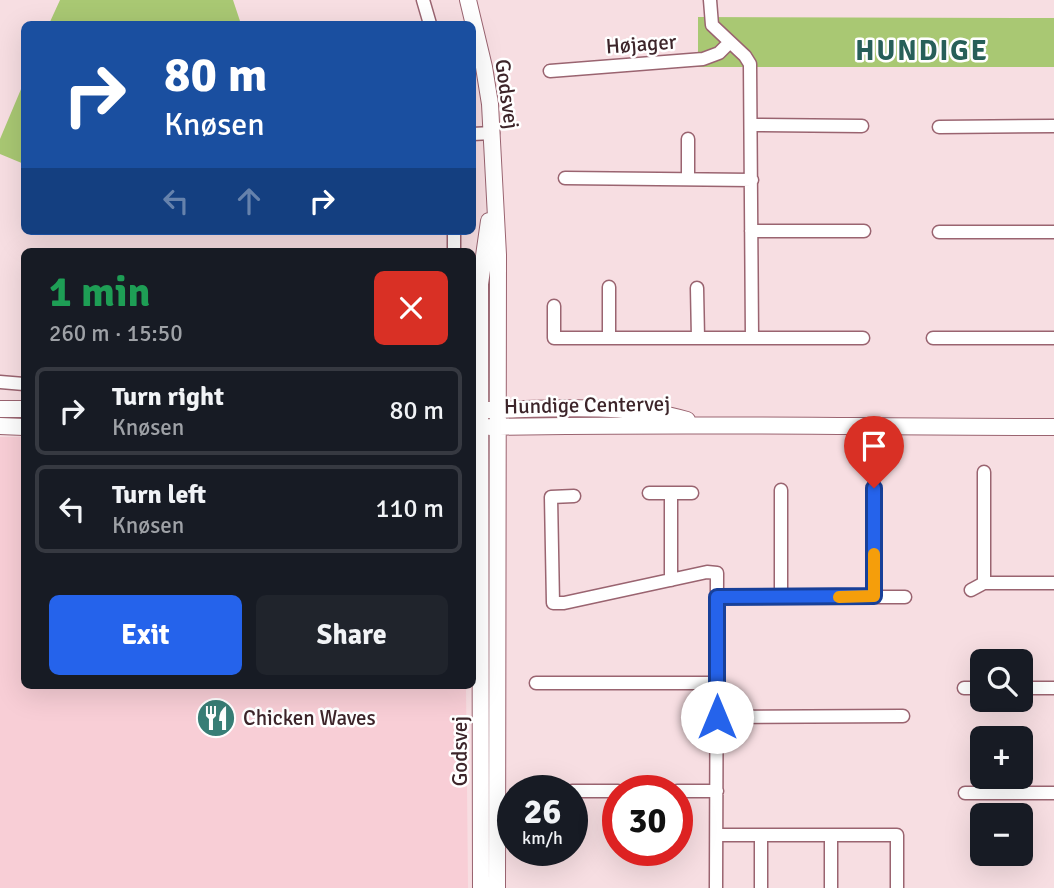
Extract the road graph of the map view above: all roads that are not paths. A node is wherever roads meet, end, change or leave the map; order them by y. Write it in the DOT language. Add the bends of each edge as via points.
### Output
graph roads {
  1 [pos="423,0"];
  2 [pos="468,0"];
  3 [pos="710,0"];
  4 [pos="429,21"];
  5 [pos="473,21"];
  6 [pos="476,34"];
  7 [pos="730,42"];
  8 [pos="550,71"];
  9 [pos="752,125"];
  10 [pos="862,126"];
  11 [pos="1054,126"];
  12 [pos="939,127"];
  13 [pos="493,133"];
  14 [pos="476,134"];
  15 [pos="688,139"];
  16 [pos="565,178"];
  17 [pos="688,179"];
  18 [pos="752,180"];
  19 [pos="493,195"];
  20 [pos="751,230"];
  21 [pos="864,231"];
  22 [pos="939,232"];
  23 [pos="1054,232"];
  24 [pos="609,287"];
  25 [pos="697,288"];
  26 [pos="554,306"];
  27 [pos="609,338"];
  28 [pos="698,338"];
  29 [pos="752,338"];
  30 [pos="863,338"];
  31 [pos="933,338"];
  32 [pos="1054,338"];
  33 [pos="0,382"];
  34 [pos="21,384"];
  35 [pos="0,409"];
  36 [pos="21,409"];
  37 [pos="498,410"];
  38 [pos="476,411"];
  39 [pos="703,424"];
  40 [pos="0,426"];
  41 [pos="21,427"];
  42 [pos="497,427"];
  43 [pos="1054,427"];
  44 [pos="476,428"];
  45 [pos="984,472"];
  46 [pos="874,488"];
  47 [pos="781,490"];
  48 [pos="649,493"];
  49 [pos="671,493"];
  50 [pos="692,493"];
  51 [pos="573,496"];
  52 [pos="671,580"];
  53 [pos="984,583"];
  54 [pos="1054,583"];
  55 [pos="971,590"];
  56 [pos="874,596"];
  57 [pos="717,597"];
  58 [pos="781,597"];
  59 [pos="905,597"];
  60 [pos="536,683"];
  61 [pos="717,683"];
  62 [pos="964,688"];
  63 [pos="970,688"];
  64 [pos="1033,688"];
  65 [pos="1054,688"];
  66 [pos="902,716"];
  67 [pos="717,717"];
  68 [pos="693,791"];
  69 [pos="716,791"];
  70 [pos="965,793"];
  71 [pos="1054,793"];
  72 [pos="716,835"];
  73 [pos="761,835"];
  74 [pos="831,835"];
  75 [pos="481,888"];
  76 [pos="497,888"];
  77 [pos="716,888"];
  78 [pos="761,888"];
  79 [pos="831,888"];
  80 [pos="897,888"];
  1 -- 4 [label="street"];
  2 -- 5 [label="street, Godsvej"];
  3 -- 7 [label="street" via="710,22"];
  6 -- 13 [label="street, Godsvej"];
  7 -- 8 [label="street, Højager" via="703,59"];
  7 -- 9 [label="street" via="750,64"];
  9 -- 10 [label="street"];
  9 -- 18 [label="street"];
  11 -- 12 [label="street"];
  13 -- 14 [label="street"];
  13 -- 19 [label="street, Godsvej"];
  15 -- 17 [label="street"];
  16 -- 17 [label="street"];
  17 -- 18 [label="street"];
  18 -- 20 [label="street"];
  19 -- 37 [label="street, Godsvej" via="498,255"];
  19 -- 38 [label="street, Godsvej" via="480,284"];
  20 -- 21 [label="street"];
  20 -- 29 [label="street"];
  22 -- 23 [label="street"];
  24 -- 27 [label="street"];
  25 -- 28 [label="street"];
  26 -- 27 [label="street" via="554,338"];
  27 -- 28 [label="street"];
  28 -- 29 [label="street"];
  29 -- 30 [label="street"];
  31 -- 32 [label="street"];
  33 -- 34 [label="street"];
  35 -- 36 [label="street"];
  37 -- 38 [label="street, Hundige Centervej"];
  37 -- 39 [label="street, Hundige Centervej" via="642,412"];
  37 -- 42 [label="street, Godsvej"];
  38 -- 44 [label="street, Godsvej"];
  39 -- 42 [label="street, Hundige Centervej"];
  39 -- 43 [label="street, Hundige Centervej"];
  40 -- 41 [label="street"];
  42 -- 44 [label="street, Hundige Centervej"];
  42 -- 76 [label="street, Godsvej"];
  44 -- 75 [label="street, Godsvej"];
  45 -- 53 [label="street"];
  46 -- 56 [label="street"];
  47 -- 58 [label="street"];
  48 -- 49 [label="street"];
  49 -- 50 [label="street"];
  49 -- 52 [label="street"];
  51 -- 52 [label="street" via="551,496 550,608"];
  52 -- 57 [label="street" via="717,573"];
  53 -- 54 [label="street"];
  53 -- 55 [label="street"];
  56 -- 58 [label="street"];
  56 -- 59 [label="street"];
  57 -- 58 [label="street"];
  57 -- 61 [label="street"];
  60 -- 61 [label="street"];
  61 -- 67 [label="street"];
  62 -- 63 [label="street"];
  64 -- 65 [label="street"];
  66 -- 67 [label="street"];
  67 -- 69 [label="street"];
  68 -- 69 [label="street"];
  69 -- 72 [label="street"];
  70 -- 71 [label="street"];
  72 -- 73 [label="street"];
  72 -- 77 [label="street"];
  73 -- 74 [label="street"];
  73 -- 78 [label="street"];
  74 -- 79 [label="street"];
  74 -- 80 [label="street" via="897,835"];
}
